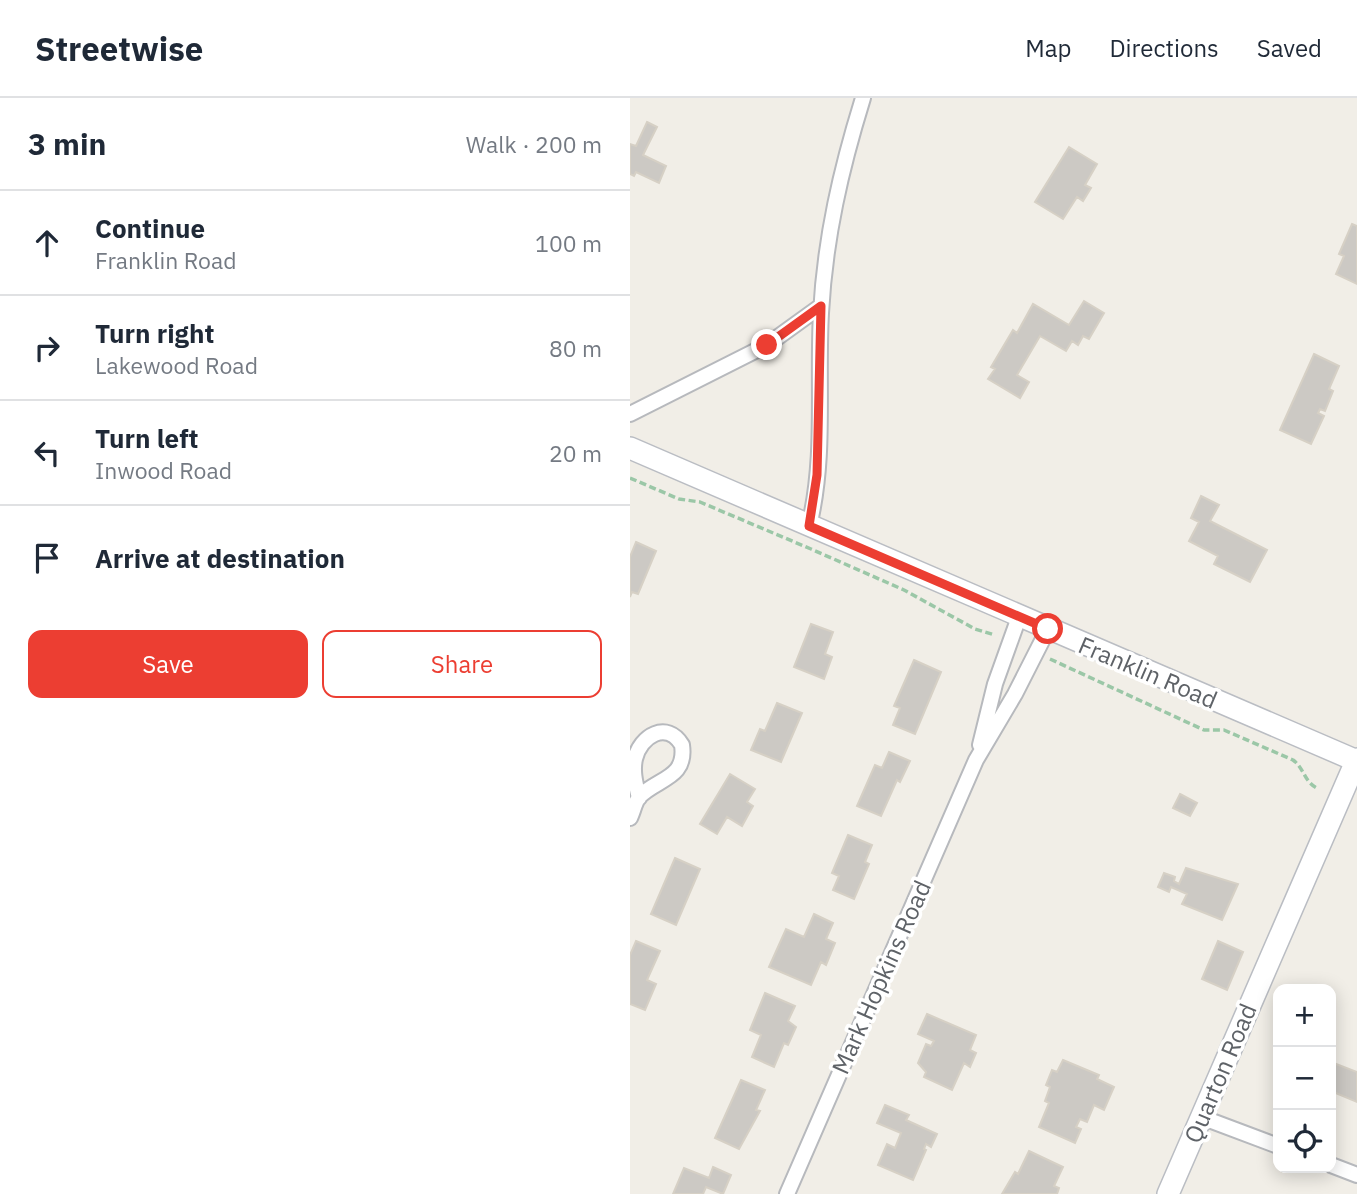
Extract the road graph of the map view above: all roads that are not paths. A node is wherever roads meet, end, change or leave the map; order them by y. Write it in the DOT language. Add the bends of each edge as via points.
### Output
graph roads {
  1 [pos="863,98"];
  2 [pos="821,306"];
  3 [pos="630,414"];
  4 [pos="630,448"];
  5 [pos="809,526"];
  6 [pos="1019,617"];
  7 [pos="1048,629"];
  8 [pos="976,760"];
  9 [pos="1357,761"];
  10 [pos="639,798"];
  11 [pos="630,818"];
  12 [pos="1201,1117"];
  13 [pos="1273,1144"];
  14 [pos="1336,1167"];
  15 [pos="1357,1175"];
  16 [pos="787,1194"];
  17 [pos="1168,1194"];
  1 -- 2 [label="street" via="832,209"];
  2 -- 3 [label="street" via="757,351"];
  2 -- 5 [label="street" via="817,475"];
  4 -- 5 [label="street, Franklin Road"];
  5 -- 6 [label="street, Franklin Road"];
  6 -- 7 [label="street, Franklin Road"];
  6 -- 8 [label="street, Mark Hopkins Road" via="995,684"];
  7 -- 8 [label="street, Mark Hopkins Road"];
  7 -- 9 [label="street, Franklin Road"];
  8 -- 16 [label="street, Mark Hopkins Road"];
  9 -- 12 [label="street, Quarton Road"];
  10 -- 10 [label="street" via="634,769 639,748 651,734 673,735 682,745 681,764 666,781"];
  10 -- 11 [label="street"];
  12 -- 13 [label="street"];
  12 -- 17 [label="street, Quarton Road"];
  14 -- 15 [label="street"];
}
